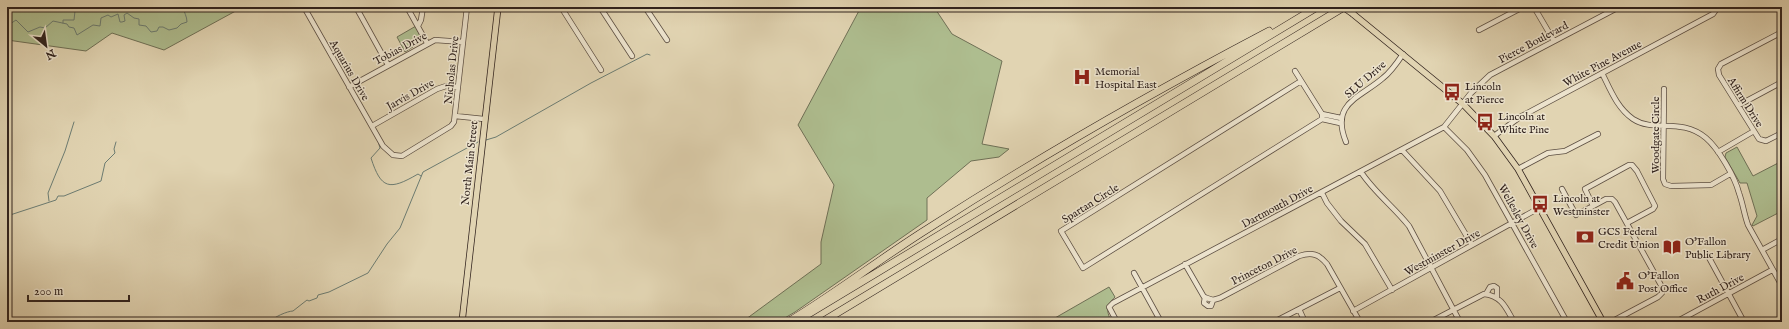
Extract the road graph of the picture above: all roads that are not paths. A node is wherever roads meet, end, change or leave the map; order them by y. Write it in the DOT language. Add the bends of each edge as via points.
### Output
graph roads {
  1 [pos="304,7"];
  2 [pos="356,7"];
  3 [pos="407,7"];
  4 [pos="423,7"];
  5 [pos="467,7"];
  6 [pos="498,7"];
  7 [pos="561,7"];
  8 [pos="600,7"];
  9 [pos="645,7"];
  10 [pos="1317,7"];
  11 [pos="1344,7"];
  12 [pos="1523,7"];
  13 [pos="1534,7"];
  14 [pos="1619,7"];
  15 [pos="1718,7"];
  16 [pos="1307,13"];
  17 [pos="418,26"];
  18 [pos="1480,30"];
  19 [pos="1782,32"];
  20 [pos="667,40"];
  21 [pos="463,42"];
  22 [pos="1554,42"];
  23 [pos="427,43"];
  24 [pos="1403,54"];
  25 [pos="632,56"];
  26 [pos="388,65"];
  27 [pos="601,70"];
  28 [pos="1294,71"];
  29 [pos="1602,73"];
  30 [pos="1301,82"];
  31 [pos="1782,82"];
  32 [pos="349,87"];
  33 [pos="458,87"];
  34 [pos="1664,89"];
  35 [pos="1463,104"];
  36 [pos="1739,106"];
  37 [pos="455,116"];
  38 [pos="1322,117"];
  39 [pos="484,120"];
  40 [pos="1341,120"];
  41 [pos="1664,125"];
  42 [pos="372,126"];
  43 [pos="1444,127"];
  44 [pos="444,130"];
  45 [pos="1754,131"];
  46 [pos="1782,133"];
  47 [pos="1598,134"];
  48 [pos="1494,136"];
  49 [pos="1346,142"];
  50 [pos="1402,150"];
  51 [pos="1718,152"];
  52 [pos="1518,169"];
  53 [pos="1361,172"];
  54 [pos="1730,174"];
  55 [pos="1562,189"];
  56 [pos="1322,192"];
  57 [pos="1593,206"];
  58 [pos="1539,208"];
  59 [pos="1582,212"];
  60 [pos="1576,215"];
  61 [pos="1513,223"];
  62 [pos="1627,223"];
  63 [pos="1782,239"];
  64 [pos="1472,245"];
  65 [pos="1762,250"];
  66 [pos="1707,254"];
  67 [pos="1185,264"];
  68 [pos="1430,268"];
  69 [pos="1772,270"];
  70 [pos="1134,273"];
  71 [pos="1782,286"];
  72 [pos="1142,287"];
  73 [pos="1340,288"];
  74 [pos="1392,290"];
  75 [pos="1486,294"];
  76 [pos="1729,294"];
  77 [pos="1497,298"];
  78 [pos="1298,309"];
  79 [pos="1453,310"];
  80 [pos="1353,311"];
  81 [pos="462,322"];
  82 [pos="788,322"];
  83 [pos="796,322"];
  84 [pos="822,322"];
  85 [pos="1117,322"];
  86 [pos="1160,322"];
  87 [pos="1274,322"];
  88 [pos="1305,322"];
  89 [pos="1360,322"];
  90 [pos="1430,322"];
  91 [pos="1460,322"];
  92 [pos="1514,322"];
  93 [pos="1567,322"];
  94 [pos="1603,322"];
  95 [pos="1611,322"];
  96 [pos="1676,322"];
  97 [pos="1744,322"];
  1 -- 32 [label="street, Aquarius Drive"];
  2 -- 26 [label="street"];
  3 -- 17 [label="street"];
  4 -- 17 [label="street"];
  5 -- 21 [label="street, Nicholas Drive"];
  6 -- 39 [label="main road, North Main Street"];
  7 -- 27 [label="street"];
  8 -- 25 [label="street"];
  9 -- 20 [label="street"];
  10 -- 16 [label="highway"];
  11 -- 24 [label="main road, bridge"];
  11 -- 84 [label="highway"];
  12 -- 18 [label="street"];
  13 -- 22 [label="street"];
  14 -- 22 [label="street, Pierce Boulevard"];
  15 -- 29 [label="street, White Pine Avenue" via="1713,14"];
  16 -- 82 [label="highway" via="1172,83 1058,148 927,229"];
  16 -- 83 [label="highway"];
  17 -- 23 [label="street"];
  19 -- 36 [label="street, Affirm Drive" via="1721,64 1718,69 1719,75"];
  21 -- 23 [label="street, Tobias Drive" via="441,39"];
  21 -- 33 [label="street, Nicholas Drive"];
  22 -- 35 [label="street, Pierce Boulevard" via="1490,75"];
  23 -- 26 [label="street, Tobias Drive"];
  24 -- 35 [label="main road"];
  24 -- 40 [label="street, SLU Drive" via="1383,78 1355,98"];
  26 -- 32 [label="street, Tobias Drive"];
  28 -- 30 [label="street"];
  29 -- 41 [label="street" via="1618,103 1633,119 1647,124"];
  29 -- 48 [label="street, White Pine Avenue" via="1520,117"];
  30 -- 38 [label="street"];
  30 -- 38 [label="street, Spartan Circle" via="1061,231 1083,268"];
  31 -- 36 [label="street"];
  32 -- 42 [label="street, Aquarius Drive"];
  33 -- 37 [label="street, Nicholas Drive"];
  33 -- 42 [label="street, Jarvis Drive" via="446,86 437,89"];
  34 -- 41 [label="street, Woodgate Circle"];
  35 -- 43 [label="street, Dartmouth Drive"];
  35 -- 48 [label="main road"];
  36 -- 45 [label="street, Affirm Drive"];
  37 -- 39 [label="street"];
  37 -- 44 [label="street, Nicholas Drive" via="451,126"];
  38 -- 40 [label="street"];
  39 -- 81 [label="main road, North Main Street"];
  40 -- 49 [label="street"];
  41 -- 51 [label="street" via="1697,132"];
  41 -- 54 [label="street, Woodgate Circle" via="1665,184 1711,185"];
  42 -- 44 [label="street, Aquarius Drive" via="381,142 397,156 402,156"];
  43 -- 50 [label="street, Dartmouth Drive"];
  43 -- 61 [label="street, Wellesley Drive" via="1478,164"];
  45 -- 46 [label="street, Affirm Drive" via="1763,142"];
  45 -- 51 [label="street"];
  47 -- 52 [label="street" via="1565,151 1548,153"];
  48 -- 52 [label="main road"];
  50 -- 53 [label="street, Dartmouth Drive"];
  50 -- 64 [label="street" via="1440,191"];
  51 -- 54 [label="street"];
  52 -- 58 [label="main road"];
  53 -- 56 [label="street, Dartmouth Drive"];
  53 -- 68 [label="street" via="1368,183 1409,226"];
  54 -- 65 [label="street" via="1739,191 1744,216"];
  55 -- 60 [label="street"];
  56 -- 67 [label="street, Dartmouth Drive"];
  56 -- 74 [label="street" via="1334,212 1368,248"];
  57 -- 59 [label="street"];
  57 -- 62 [label="street" via="1606,199 1612,199"];
  57 -- 62 [label="street" via="1585,189 1632,165 1655,206"];
  58 -- 61 [label="street, Westminster Drive"];
  58 -- 94 [label="main road"];
  61 -- 64 [label="street, Westminster Drive"];
  61 -- 93 [label="street, Wellesley Drive"];
  62 -- 95 [label="street" via="1661,284 1662,293"];
  63 -- 65 [label="street"];
  64 -- 68 [label="street, Westminster Drive"];
  65 -- 69 [label="street"];
  66 -- 76 [label="street"];
  67 -- 72 [label="street, Dartmouth Drive"];
  67 -- 73 [label="street, Princeton Drive" via="1205,297 1213,300 1307,254 1315,254 1322,258"];
  68 -- 74 [label="street, Westminster Drive"];
  68 -- 79 [label="street"];
  69 -- 71 [label="street"];
  69 -- 76 [label="street, Ruth Drive"];
  70 -- 72 [label="street"];
  72 -- 85 [label="street, Dartmouth Drive" via="1109,307"];
  72 -- 86 [label="street"];
  73 -- 78 [label="street"];
  73 -- 80 [label="street, Princeton Drive"];
  74 -- 80 [label="street, Westminster Drive"];
  75 -- 77 [label="street"];
  75 -- 77 [label="street" via="1494,286 1497,288"];
  75 -- 79 [label="street"];
  76 -- 96 [label="street, Ruth Drive"];
  76 -- 97 [label="street"];
  77 -- 92 [label="street" via="1502,301"];
  78 -- 87 [label="street"];
  78 -- 88 [label="street"];
  79 -- 90 [label="street"];
  79 -- 91 [label="street"];
  80 -- 89 [label="street, Princeton Drive"];
}
